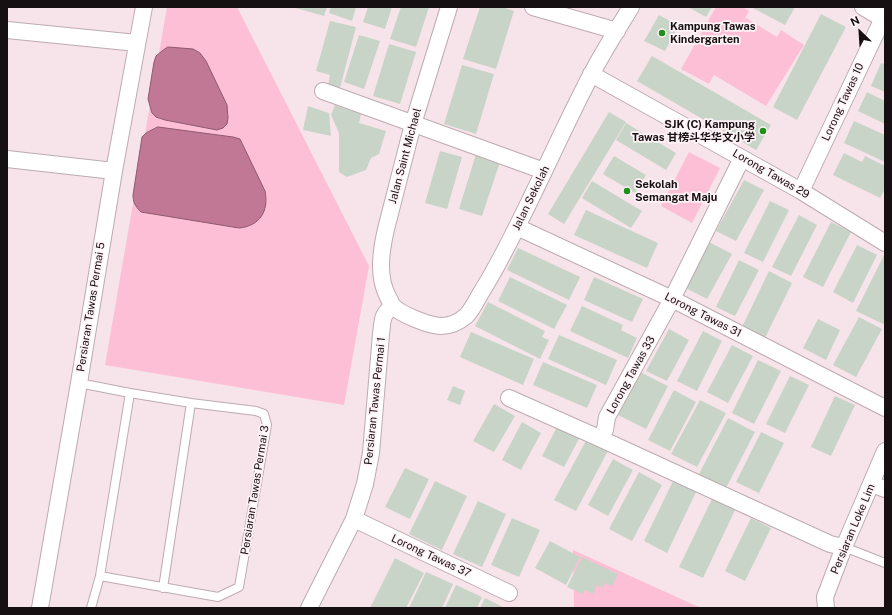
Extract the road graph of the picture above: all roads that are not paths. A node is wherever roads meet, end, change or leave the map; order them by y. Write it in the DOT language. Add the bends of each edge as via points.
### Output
graph roads {
  1 [pos="144,7"];
  2 [pos="449,7"];
  3 [pos="534,7"];
  4 [pos="630,7"];
  5 [pos="863,7"];
  6 [pos="884,16"];
  7 [pos="7,30"];
  8 [pos="617,31"];
  9 [pos="137,43"];
  10 [pos="592,74"];
  11 [pos="323,91"];
  12 [pos="412,124"];
  13 [pos="742,158"];
  14 [pos="7,159"];
  15 [pos="114,171"];
  16 [pos="544,171"];
  17 [pos="801,191"];
  18 [pos="517,227"];
  19 [pos="885,243"];
  20 [pos="672,299"];
  21 [pos="387,314"];
  22 [pos="79,383"];
  23 [pos="130,393"];
  24 [pos="509,398"];
  25 [pos="191,403"];
  26 [pos="885,408"];
  27 [pos="600,438"];
  28 [pos="885,451"];
  29 [pos="878,486"];
  30 [pos="354,519"];
  31 [pos="844,547"];
  32 [pos="885,563"];
  33 [pos="100,576"];
  34 [pos="163,588"];
  35 [pos="509,593"];
  36 [pos="40,608"];
  37 [pos="91,608"];
  38 [pos="309,608"];
  39 [pos="826,608"];
  1 -- 9 [label="street, Persiaran Tawas Permai 5"];
  2 -- 12 [label="street, Jalan Saint Michael"];
  3 -- 8 [label="street"];
  4 -- 8 [label="street, Jalan Sekolah"];
  5 -- 6 [label="street"];
  6 -- 17 [label="street, Lorong Tawas 10"];
  7 -- 9 [label="street"];
  8 -- 10 [label="street, Jalan Sekolah"];
  9 -- 15 [label="street, Persiaran Tawas Permai 5"];
  10 -- 13 [label="street, Lorong Tawas 29"];
  10 -- 16 [label="street, Jalan Sekolah"];
  11 -- 12 [label="street"];
  12 -- 16 [label="street"];
  12 -- 21 [label="street, Jalan Saint Michael" via="382,250 382,278 388,297"];
  13 -- 17 [label="street, Lorong Tawas 29"];
  13 -- 20 [label="street, Lorong Tawas 33"];
  14 -- 15 [label="street"];
  15 -- 22 [label="street, Persiaran Tawas Permai 5"];
  16 -- 18 [label="street, Jalan Sekolah"];
  17 -- 19 [label="street, Lorong Tawas 29"];
  18 -- 20 [label="street, Lorong Tawas 31"];
  18 -- 21 [label="street, Jalan Sekolah" via="492,276 465,316 441,326"];
  20 -- 26 [label="street, Lorong Tawas 31"];
  20 -- 27 [label="street, Lorong Tawas 33" via="607,417 605,430"];
  21 -- 30 [label="street, Persiaran Tawas Permai 1" via="371,453"];
  22 -- 23 [label="lane, Persiaran Tawas Permai 3"];
  22 -- 36 [label="street, Persiaran Tawas Permai 5"];
  23 -- 25 [label="lane, Persiaran Tawas Permai 3"];
  23 -- 33 [label="lane"];
  24 -- 27 [label="street"];
  25 -- 34 [label="lane"];
  25 -- 34 [label="lane, Persiaran Tawas Permai 3" via="264,414 267,425 239,588 218,597"];
  27 -- 31 [label="street" via="830,544"];
  28 -- 29 [label="street, Persiaran Loke Lim"];
  29 -- 31 [label="street, Persiaran Loke Lim"];
  30 -- 35 [label="street, Lorong Tawas 37"];
  30 -- 38 [label="street, Persiaran Tawas Permai 1"];
  31 -- 32 [label="lane"];
  31 -- 39 [label="street, Persiaran Loke Lim" via="825,597"];
  33 -- 34 [label="lane, Persiaran Tawas Permai 3"];
  33 -- 37 [label="lane"];
}
